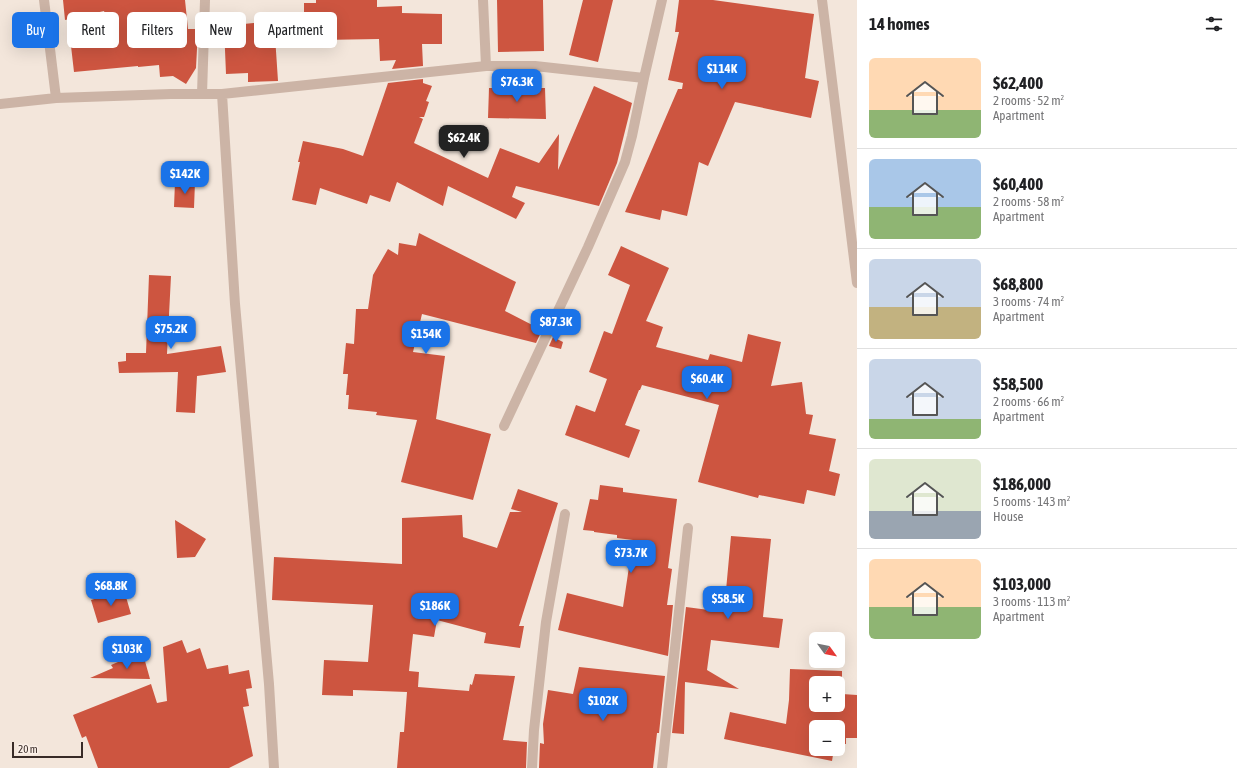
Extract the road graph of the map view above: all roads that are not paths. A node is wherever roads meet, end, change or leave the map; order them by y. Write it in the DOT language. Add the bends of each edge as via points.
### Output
graph roads {
  1 [pos="44,0"];
  2 [pos="205,0"];
  3 [pos="483,0"];
  4 [pos="662,0"];
  5 [pos="822,0"];
  6 [pos="486,66"];
  7 [pos="644,78"];
  8 [pos="202,94"];
  9 [pos="222,94"];
  10 [pos="56,98"];
  11 [pos="0,104"];
  12 [pos="857,283"];
  13 [pos="504,426"];
  14 [pos="565,514"];
  15 [pos="688,528"];
  16 [pos="274,768"];
  17 [pos="532,768"];
  18 [pos="662,768"];
  1 -- 10 [label="street"];
  2 -- 8 [label="street"];
  3 -- 6 [label="street"];
  4 -- 7 [label="street"];
  5 -- 12 [label="street"];
  6 -- 7 [label="street" via="535,66"];
  6 -- 9 [label="street"];
  7 -- 13 [label="street" via="625,162 588,248"];
  8 -- 9 [label="street"];
  8 -- 10 [label="street"];
  9 -- 16 [label="street" via="235,304 269,684"];
  10 -- 11 [label="street"];
  14 -- 17 [label="street" via="546,622"];
  15 -- 18 [label="street"];
}
